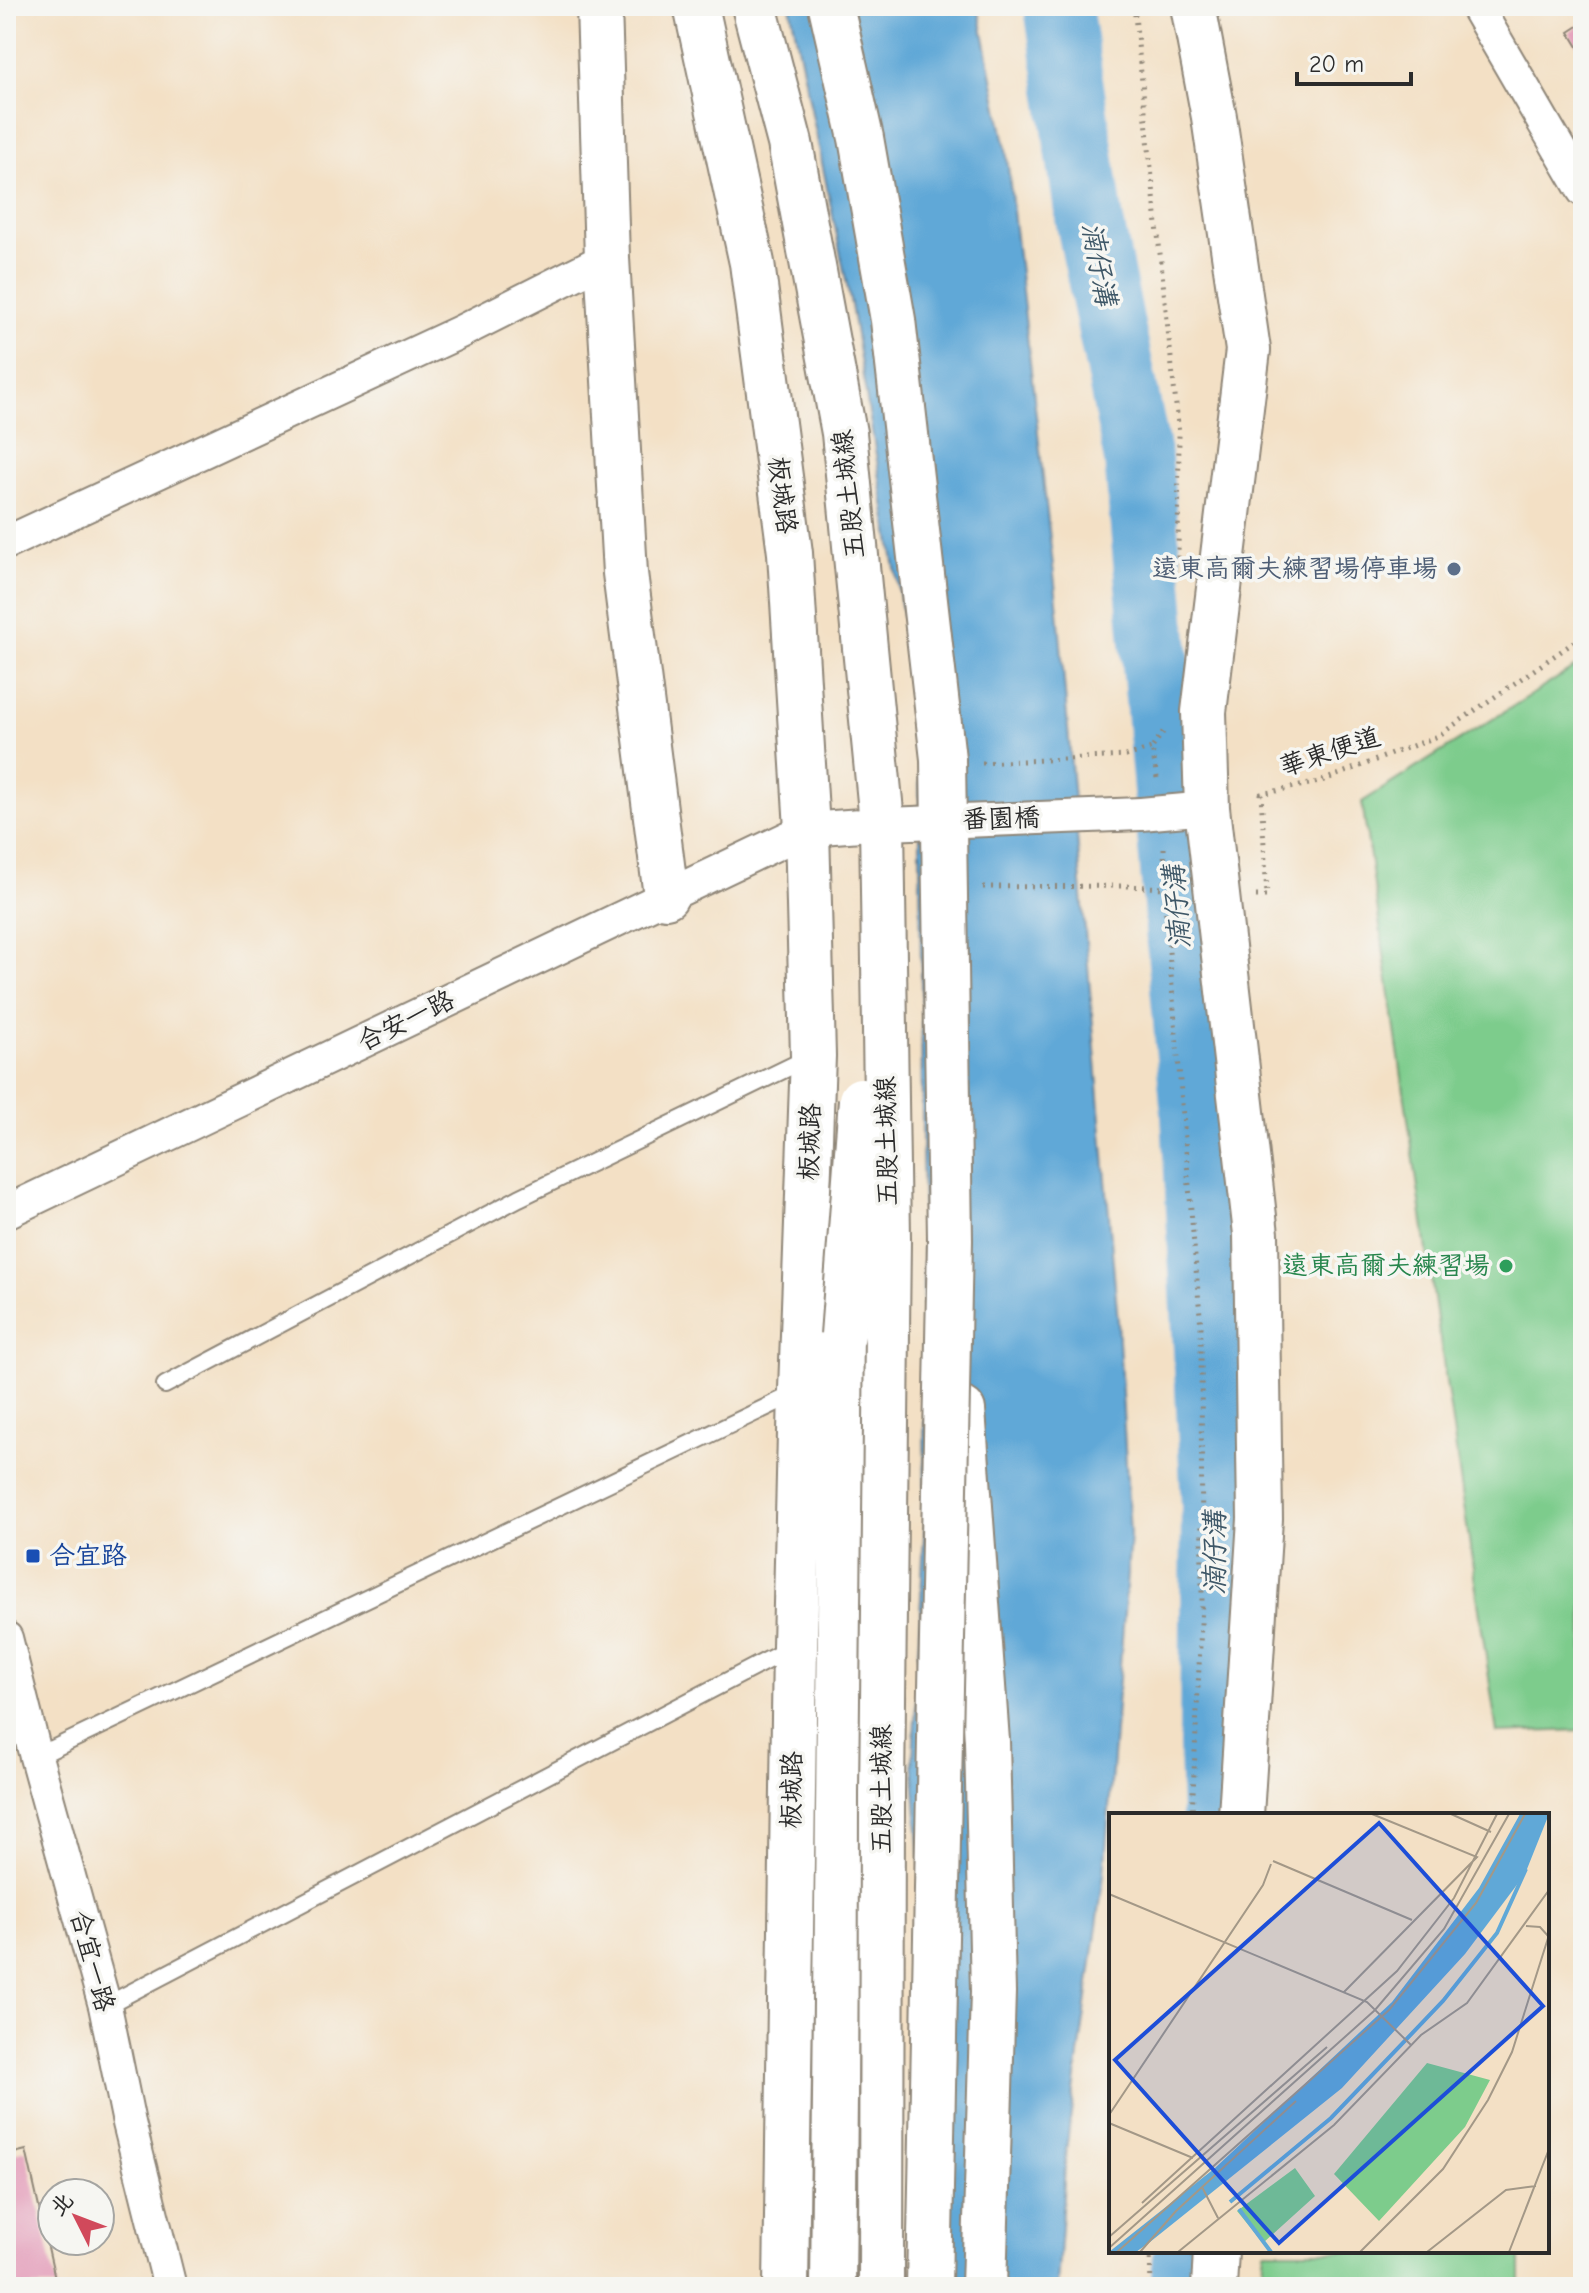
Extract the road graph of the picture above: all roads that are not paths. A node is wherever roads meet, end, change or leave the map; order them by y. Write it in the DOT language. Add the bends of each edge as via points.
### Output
graph roads {
  1 [pos="599,6"];
  2 [pos="696,6"];
  3 [pos="754,6"];
  4 [pos="831,6"];
  5 [pos="1193,6"];
  6 [pos="1476,6"];
  7 [pos="1583,190"];
  8 [pos="607,258"];
  9 [pos="6,543"];
  10 [pos="1207,808"];
  11 [pos="871,824"];
  12 [pos="807,829"];
  13 [pos="666,896"];
  14 [pos="813,1056"];
  15 [pos="6,1212"];
  16 [pos="950,1240"];
  17 [pos="165,1385"];
  18 [pos="801,1390"];
  19 [pos="6,1638"];
  20 [pos="795,1646"];
  21 [pos="36,1757"];
  22 [pos="1241,1813"];
  23 [pos="105,2006"];
  24 [pos="1216,2253"];
  25 [pos="170,2287"];
  26 [pos="786,2287"];
  27 [pos="833,2287"];
  28 [pos="881,2287"];
  29 [pos="929,2287"];
  30 [pos="984,2287"];
  31 [pos="1214,2287"];
  1 -- 8 [label="main road"];
  2 -- 12 [label="main road, 板城路" via="752,263 790,553"];
  3 -- 11 [label="main road, 五股土城線, bridge" via="790,143 844,433"];
  4 -- 16 [label="main road, bridge" via="893,320 943,759"];
  5 -- 10 [label="main road" via="1248,350 1204,712"];
  6 -- 7 [label="street"];
  8 -- 9 [label="street"];
  8 -- 13 [label="main road" via="625,573"];
  10 -- 11 [label="street, 番園橋, bridge"];
  10 -- 22 [label="main road" via="1256,1234 1260,1519"];
  11 -- 12 [label="street, 番園橋"];
  11 -- 27 [label="main road, bridge" via="843,1335"];
  11 -- 28 [label="main road, 五股土城線, bridge" via="888,1238"];
  12 -- 13 [label="street, 合安一路"];
  12 -- 14 [label="main road, 板城路"];
  13 -- 15 [label="street, 合安一路"];
  14 -- 17 [label="lane" via="519,1198"];
  14 -- 18 [label="main road, 板城路"];
  16 -- 29 [label="main road, bridge"];
  16 -- 30 [label="main road, bridge" via="987,1741 993,1992"];
  18 -- 20 [label="main road, 板城路"];
  18 -- 21 [label="lane"];
  19 -- 21 [label="street, 合宜一路"];
  20 -- 23 [label="lane"];
  20 -- 26 [label="main road, 板城路"];
  21 -- 23 [label="street, 合宜一路"];
  23 -- 25 [label="street, 合宜一路"];
  24 -- 31 [label="main road"];
}
